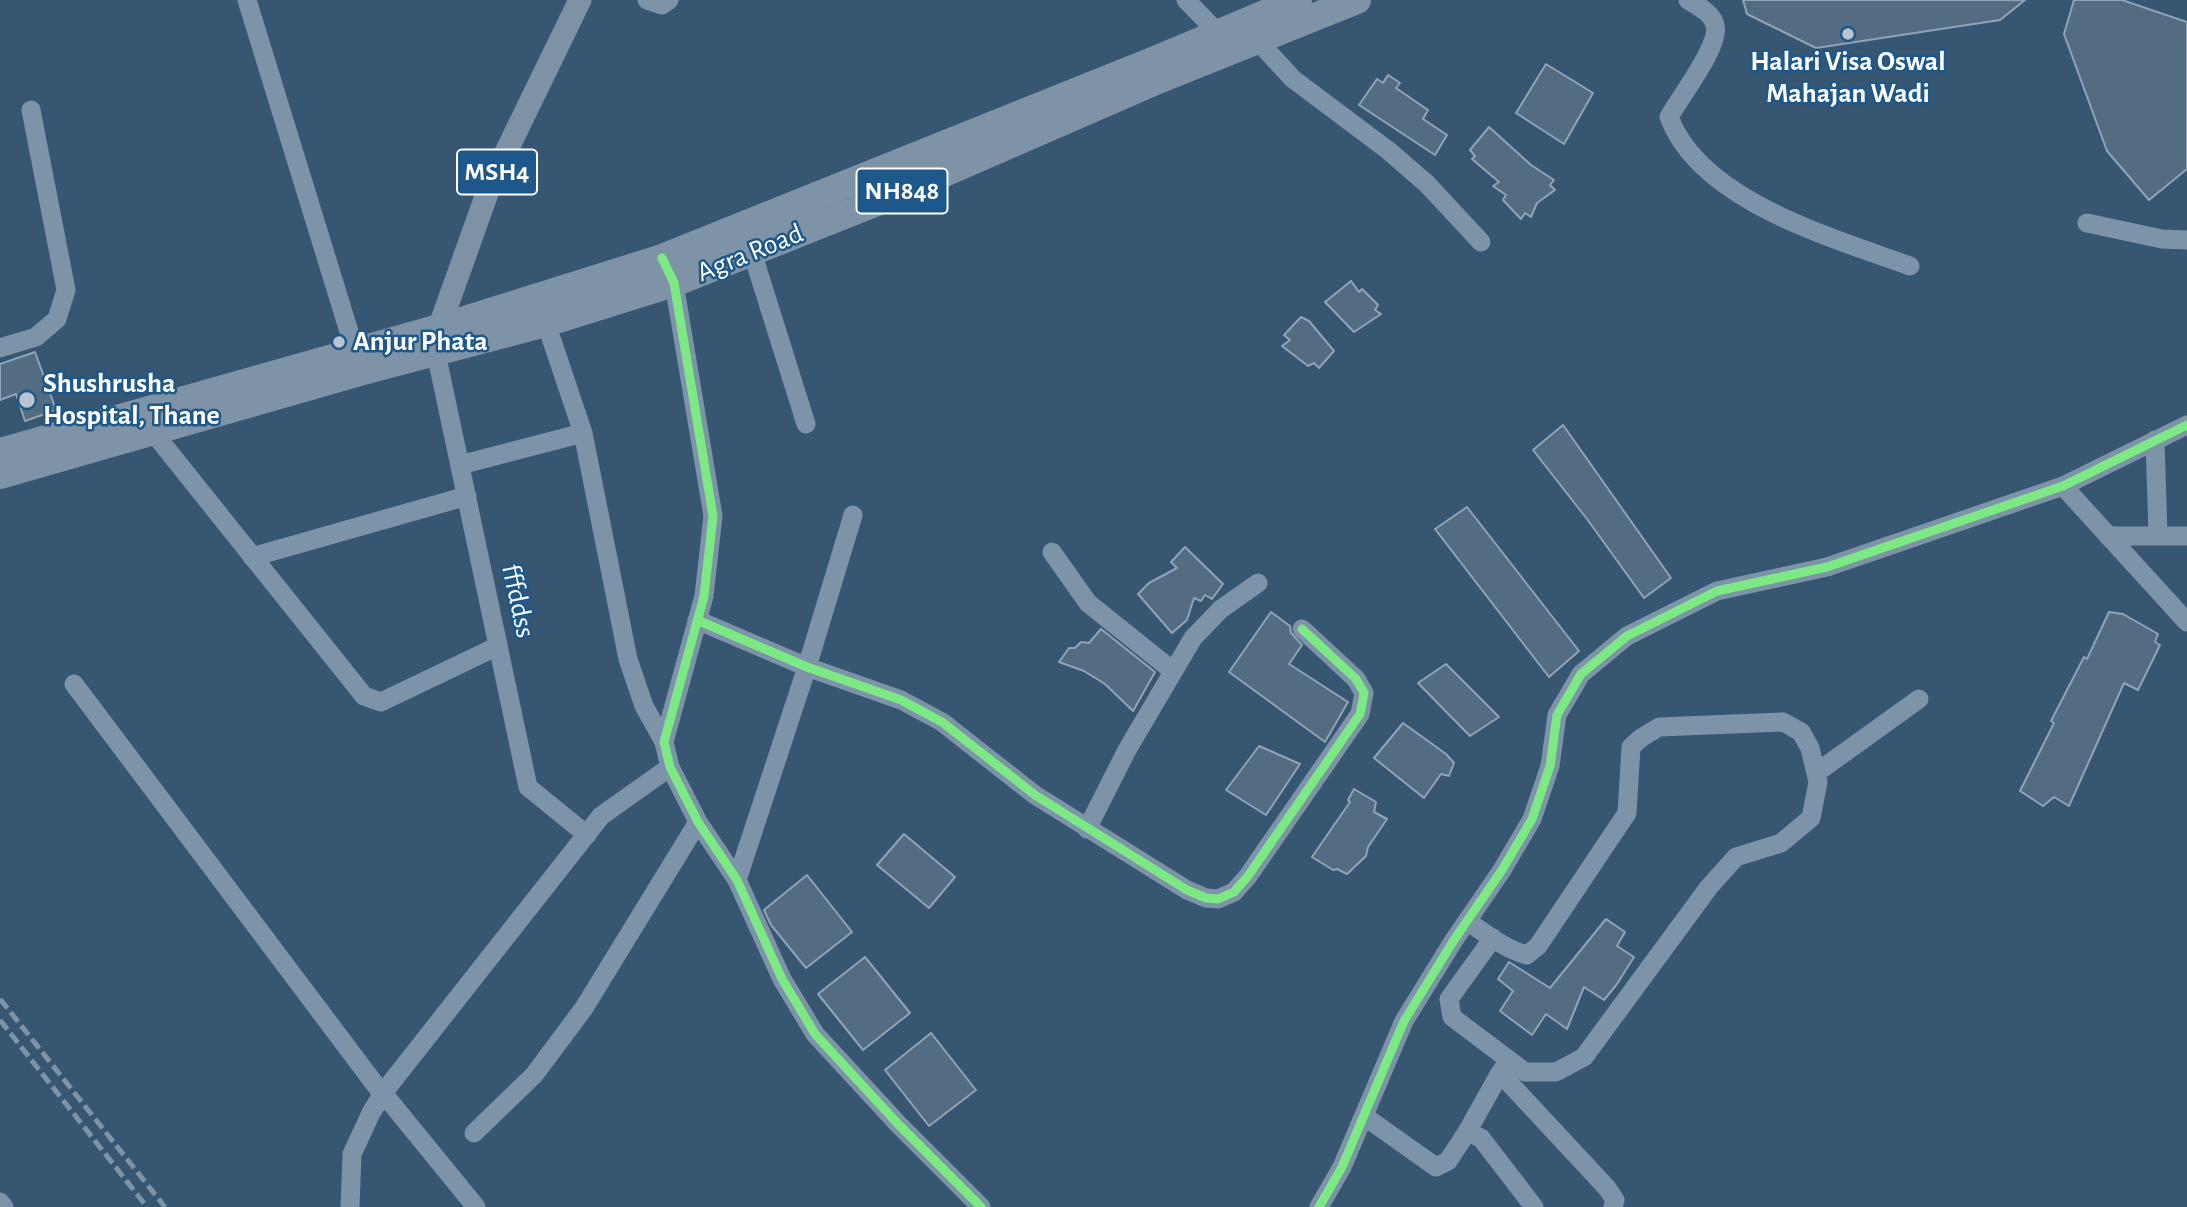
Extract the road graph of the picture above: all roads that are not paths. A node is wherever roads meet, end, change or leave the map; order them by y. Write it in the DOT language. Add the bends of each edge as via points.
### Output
graph roads {
  1 [pos="247,0"];
  2 [pos="580,0"];
  3 [pos="647,0"];
  4 [pos="669,0"];
  5 [pos="1186,0"];
  6 [pos="1298,0"];
  7 [pos="1357,0"];
  8 [pos="1688,0"];
  9 [pos="1218,33"];
  10 [pos="1257,40"];
  11 [pos="31,110"];
  12 [pos="2087,223"];
  13 [pos="2187,240"];
  14 [pos="1481,242"];
  15 [pos="752,252"];
  16 [pos="1910,266"];
  17 [pos="668,271"];
  18 [pos="546,323"];
  19 [pos="438,340"];
  20 [pos="0,348"];
  21 [pos="358,362"];
  22 [pos="806,424"];
  23 [pos="2187,425"];
  24 [pos="153,432"];
  25 [pos="583,433"];
  26 [pos="2155,440"];
  27 [pos="0,452"];
  28 [pos="460,465"];
  29 [pos="0,475"];
  30 [pos="2063,486"];
  31 [pos="467,496"];
  32 [pos="853,515"];
  33 [pos="2108,536"];
  34 [pos="2158,536"];
  35 [pos="2187,536"];
  36 [pos="1052,552"];
  37 [pos="252,556"];
  38 [pos="1258,583"];
  39 [pos="697,620"];
  40 [pos="2187,622"];
  41 [pos="1302,629"];
  42 [pos="498,646"];
  43 [pos="807,667"];
  44 [pos="1173,671"];
  45 [pos="74,684"];
  46 [pos="1919,699"];
  47 [pos="664,742"];
  48 [pos="670,767"];
  49 [pos="1816,773"];
  50 [pos="698,822"];
  51 [pos="1087,829"];
  52 [pos="587,835"];
  53 [pos="737,880"];
  54 [pos="1467,921"];
  55 [pos="1493,938"];
  56 [pos="1505,1067"];
  57 [pos="383,1094"];
  58 [pos="1364,1116"];
  59 [pos="1467,1132"];
  60 [pos="474,1133"];
  61 [pos="0,1202"];
  62 [pos="4,1207"];
  63 [pos="350,1207"];
  64 [pos="476,1207"];
  65 [pos="981,1207"];
  66 [pos="1319,1207"];
  67 [pos="1534,1207"];
  68 [pos="1613,1207"];
  1 -- 21 [label="street"];
  2 -- 19 [label="main road, MSH4" via="490,185"];
  3 -- 4 [label="street" via="662,5"];
  5 -- 9 [label="street"];
  6 -- 9 [label="highway, Agra Road / NH848"];
  7 -- 10 [label="highway, Agra Road / NH848"];
  8 -- 16 [label="street" via="1709,14 1715,25 1715,37 1704,61 1669,117 1691,155 1710,174 1770,212"];
  9 -- 17 [label="highway, Agra Road / NH848"];
  10 -- 14 [label="street" via="1293,79 1427,184"];
  10 -- 15 [label="highway, Agra Road / NH848"];
  11 -- 20 [label="street" via="66,290 57,319 36,337"];
  12 -- 13 [label="street"];
  15 -- 17 [label="highway, Agra Road / NH848"];
  15 -- 22 [label="street"];
  17 -- 18 [label="highway, Agra Road / NH848"];
  17 -- 19 [label="highway, Agra Road / NH848"];
  17 -- 39 [label="street" via="713,516"];
  18 -- 19 [label="highway, Agra Road / NH848"];
  18 -- 25 [label="street"];
  19 -- 21 [label="highway, NH848"];
  19 -- 28 [label="street, fffddss"];
  21 -- 24 [label="highway, NH848"];
  21 -- 27 [label="highway, NH848"];
  23 -- 26 [label="street"];
  24 -- 29 [label="highway, NH848"];
  24 -- 37 [label="street"];
  25 -- 28 [label="street"];
  25 -- 47 [label="street" via="628,659 644,706"];
  26 -- 30 [label="street"];
  26 -- 34 [label="street"];
  28 -- 31 [label="street, fffddss"];
  30 -- 33 [label="street"];
  30 -- 54 [label="street" via="1827,567 1717,591 1627,636 1581,674 1557,715 1550,766 1532,819"];
  31 -- 37 [label="street"];
  31 -- 42 [label="street, fffddss"];
  32 -- 43 [label="street"];
  33 -- 34 [label="street"];
  33 -- 40 [label="street"];
  34 -- 35 [label="street"];
  36 -- 44 [label="street" via="1088,603"];
  37 -- 42 [label="street" via="363,696 381,702"];
  38 -- 44 [label="street" via="1221,609 1193,638"];
  39 -- 43 [label="street"];
  39 -- 47 [label="street"];
  41 -- 51 [label="street" via="1356,679 1364,693 1360,714 1234,892 1218,899 1187,890"];
  42 -- 52 [label="street, fffddss" via="528,787"];
  43 -- 51 [label="street" via="901,700 942,722 1035,795"];
  43 -- 53 [label="street"];
  44 -- 51 [label="street"];
  45 -- 57 [label="street"];
  46 -- 49 [label="street"];
  47 -- 48 [label="street"];
  48 -- 50 [label="street"];
  48 -- 52 [label="street" via="601,816"];
  49 -- 55 [label="street" via="1801,732 1783,722 1659,727 1631,747 1627,813 1538,946 1527,955"];
  49 -- 56 [label="street" via="1811,818 1781,843 1736,857 1584,1057 1556,1072"];
  50 -- 53 [label="street"];
  50 -- 60 [label="street" via="584,1008 534,1075"];
  52 -- 57 [label="street"];
  53 -- 65 [label="street" via="782,979 815,1034"];
  54 -- 55 [label="street"];
  54 -- 58 [label="street" via="1404,1021"];
  55 -- 56 [label="street" via="1449,999 1452,1017"];
  56 -- 59 [label="street"];
  56 -- 68 [label="street" via="1607,1188 1615,1200"];
  57 -- 63 [label="street" via="352,1154"];
  57 -- 64 [label="street"];
  58 -- 59 [label="street" via="1436,1167 1448,1161"];
  58 -- 66 [label="street"];
  59 -- 67 [label="street" via="1481,1138"];
  61 -- 62 [label="street"];
}
